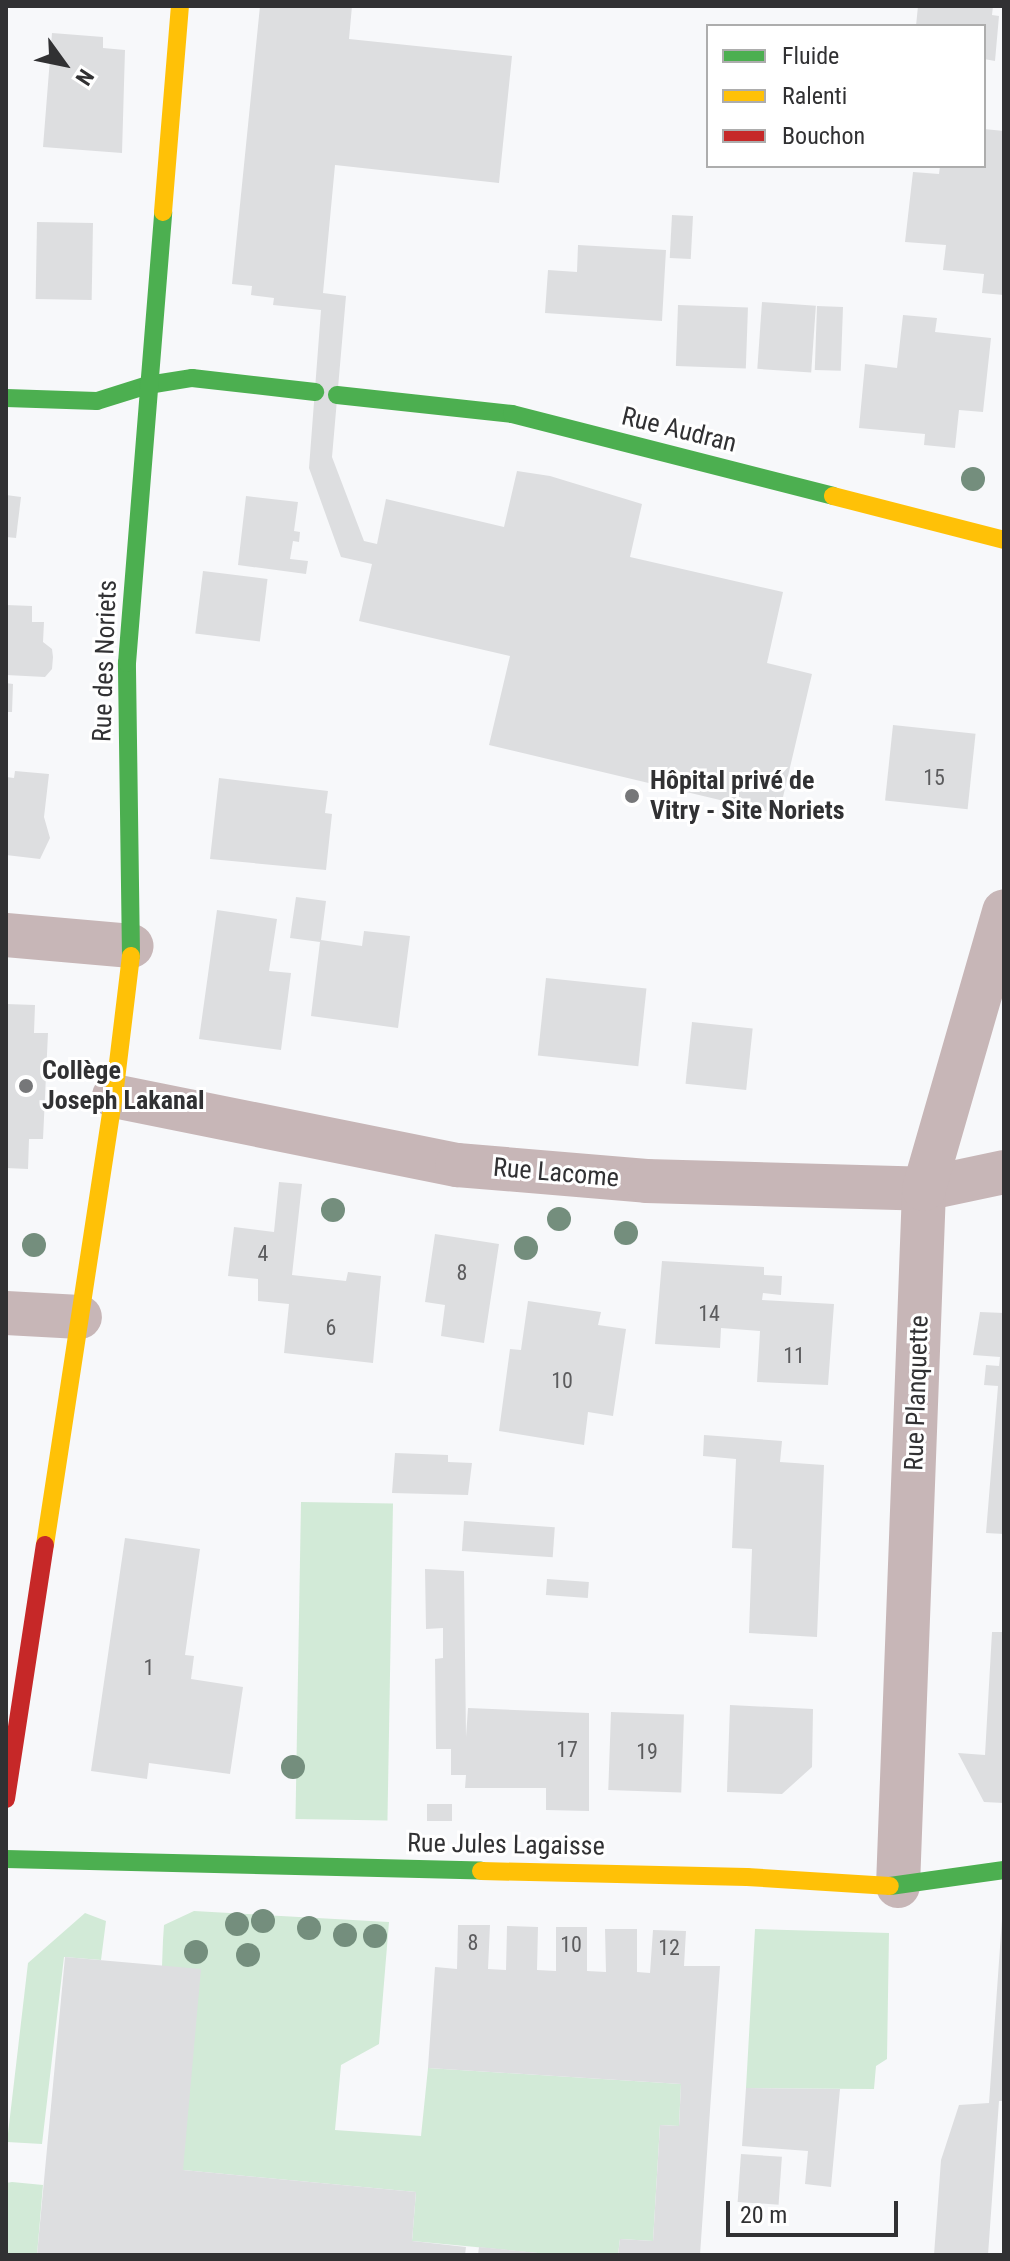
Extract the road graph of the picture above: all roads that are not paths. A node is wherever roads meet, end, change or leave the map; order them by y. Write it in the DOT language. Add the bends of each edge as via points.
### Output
graph roads {
  1 [pos="180,6"];
  2 [pos="148,385"];
  3 [pos="315,392"];
  4 [pos="337,395"];
  5 [pos="6,398"];
  6 [pos="1004,540"];
  7 [pos="1004,911"];
  8 [pos="6,935"];
  9 [pos="132,946"];
  10 [pos="114,1096"];
  11 [pos="1004,1172"];
  12 [pos="924,1189"];
  13 [pos="6,1313"];
  14 [pos="80,1317"];
  15 [pos="6,1799"];
  16 [pos="6,1859"];
  17 [pos="1004,1870"];
  18 [pos="898,1886"];
  1 -- 2 [label="street, Rue des Noriets"];
  2 -- 3 [label="street" via="192,378"];
  2 -- 5 [label="street" via="97,401"];
  2 -- 9 [label="street, Rue des Noriets" via="127,663"];
  4 -- 6 [label="street, Rue Audran" via="512,414"];
  7 -- 12 [label="street, Rue Planquette"];
  8 -- 9 [label="street"];
  9 -- 10 [label="street, Rue des Noriets"];
  10 -- 12 [label="street, Rue Lacome" via="457,1165 646,1181"];
  10 -- 14 [label="street, Rue des Noriets"];
  11 -- 12 [label="street, Rue Lacome"];
  12 -- 18 [label="street, Rue Planquette"];
  13 -- 14 [label="street"];
  14 -- 15 [label="street, Rue des Noriets"];
  16 -- 18 [label="street, Rue Jules Lagaisse" via="747,1877"];
  17 -- 18 [label="street, Rue Jules Lagaisse"];
}
